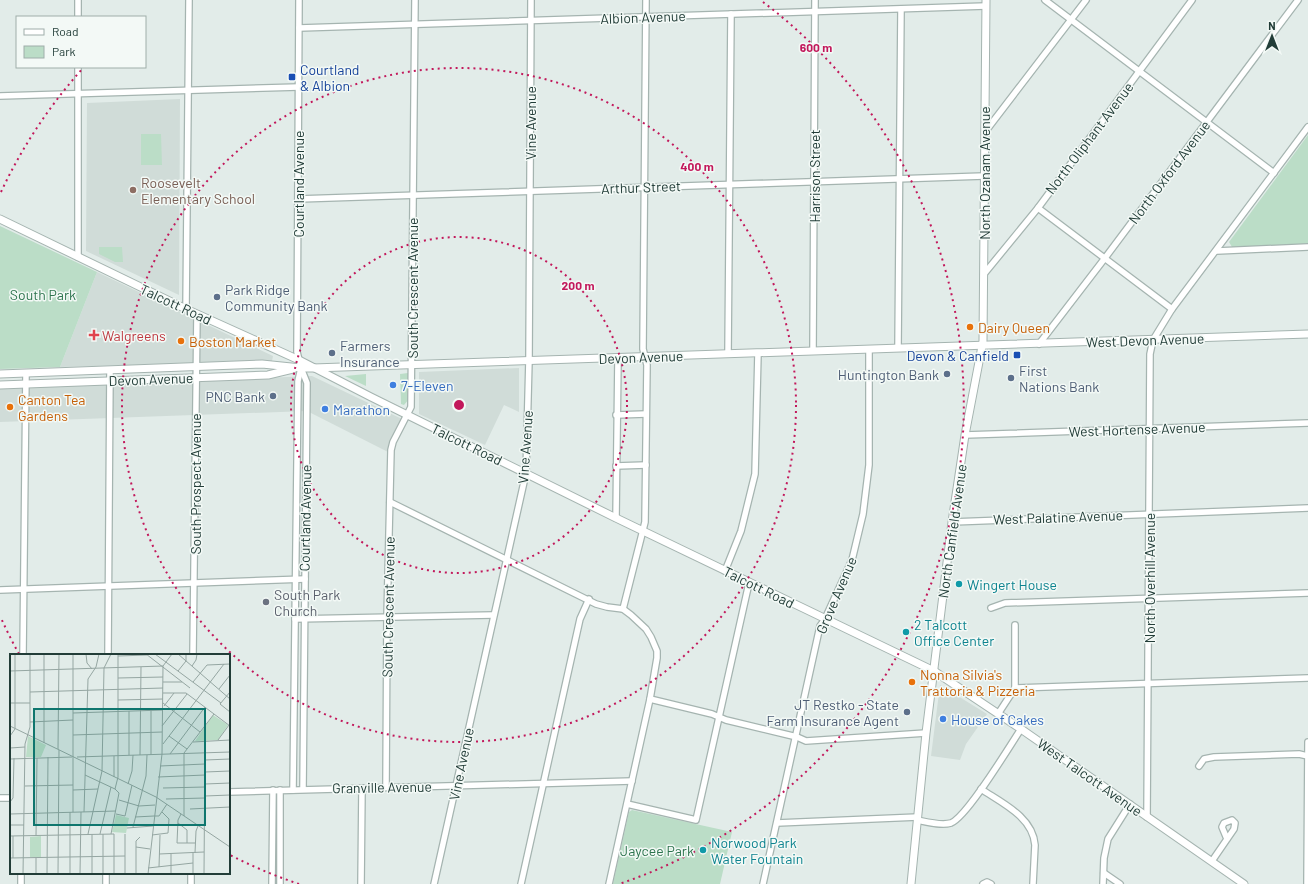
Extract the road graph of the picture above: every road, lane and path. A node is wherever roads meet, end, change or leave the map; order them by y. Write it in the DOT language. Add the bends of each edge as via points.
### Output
graph roads {
  1 [pos="78,0"];
  2 [pos="189,0"];
  3 [pos="299,0"];
  4 [pos="415,0"];
  5 [pos="531,0"];
  6 [pos="646,0"];
  7 [pos="815,0"];
  8 [pos="1044,0"];
  9 [pos="1086,0"];
  10 [pos="1192,0"];
  11 [pos="1298,0"];
  12 [pos="986,3"];
  13 [pos="901,9"];
  14 [pos="815,12"];
  15 [pos="731,14"];
  16 [pos="78,16"];
  17 [pos="646,17"];
  18 [pos="1071,20"];
  19 [pos="531,21"];
  20 [pos="414,25"];
  21 [pos="299,28"];
  22 [pos="78,68"];
  23 [pos="1139,71"];
  24 [pos="298,87"];
  25 [pos="188,90"];
  26 [pos="78,94"];
  27 [pos="0,96"];
  28 [pos="1207,122"];
  29 [pos="1308,127"];
  30 [pos="985,132"];
  31 [pos="1274,172"];
  32 [pos="984,176"];
  33 [pos="899,179"];
  34 [pos="814,182"];
  35 [pos="729,185"];
  36 [pos="644,187"];
  37 [pos="530,191"];
  38 [pos="413,195"];
  39 [pos="298,199"];
  40 [pos="1038,208"];
  41 [pos="0,219"];
  42 [pos="1308,247"];
  43 [pos="1217,251"];
  44 [pos="78,257"];
  45 [pos="1105,258"];
  46 [pos="984,274"];
  47 [pos="186,309"];
  48 [pos="1172,309"];
  49 [pos="197,314"];
  50 [pos="1308,334"];
  51 [pos="1153,340"];
  52 [pos="1040,344"];
  53 [pos="982,346"];
  54 [pos="898,348"];
  55 [pos="869,349"];
  56 [pos="813,351"];
  57 [pos="758,353"];
  58 [pos="728,354"];
  59 [pos="645,357"];
  60 [pos="618,358"];
  61 [pos="299,360"];
  62 [pos="529,360"];
  63 [pos="412,364"];
  64 [pos="196,366"];
  65 [pos="301,368"];
  66 [pos="313,368"];
  67 [pos="110,370"];
  68 [pos="26,373"];
  69 [pos="0,374"];
  70 [pos="196,377"];
  71 [pos="110,380"];
  72 [pos="26,384"];
  73 [pos="0,385"];
  74 [pos="646,414"];
  75 [pos="407,415"];
  76 [pos="616,415"];
  77 [pos="1308,423"];
  78 [pos="1150,428"];
  79 [pos="965,435"];
  80 [pos="646,465"];
  81 [pos="616,466"];
  82 [pos="526,473"];
  83 [pos="390,502"];
  84 [pos="1308,508"];
  85 [pos="1149,514"];
  86 [pos="616,518"];
  87 [pos="952,522"];
  88 [pos="642,530"];
  89 [pos="506,559"];
  90 [pos="725,571"];
  91 [pos="296,579"];
  92 [pos="305,579"];
  93 [pos="194,583"];
  94 [pos="749,583"];
  95 [pos="109,586"];
  96 [pos="24,589"];
  97 [pos="0,590"];
  98 [pos="1308,593"];
  99 [pos="589,599"];
  100 [pos="1149,599"];
  101 [pos="991,608"];
  102 [pos="623,609"];
  103 [pos="493,615"];
  104 [pos="387,617"];
  105 [pos="295,619"];
  106 [pos="304,619"];
  107 [pos="825,619"];
  108 [pos="1015,626"];
  109 [pos="23,654"];
  110 [pos="108,654"];
  111 [pos="193,654"];
  112 [pos="934,671"];
  113 [pos="1308,678"];
  114 [pos="1148,684"];
  115 [pos="1015,688"];
  116 [pos="650,699"];
  117 [pos="998,714"];
  118 [pos="720,717"];
  119 [pos="1020,729"];
  120 [pos="926,733"];
  121 [pos="797,737"];
  122 [pos="1308,742"];
  123 [pos="1308,756"];
  124 [pos="1199,766"];
  125 [pos="632,781"];
  126 [pos="543,783"];
  127 [pos="456,786"];
  128 [pos="386,787"];
  129 [pos="362,788"];
  130 [pos="303,789"];
  131 [pos="981,789"];
  132 [pos="273,790"];
  133 [pos="280,790"];
  134 [pos="293,790"];
  135 [pos="230,792"];
  136 [pos="627,804"];
  137 [pos="1130,804"];
  138 [pos="1147,817"];
  139 [pos="917,818"];
  140 [pos="777,823"];
  141 [pos="1227,839"];
  142 [pos="1212,861"];
  143 [pos="1104,873"];
  144 [pos="192,874"];
  145 [pos="191,884"];
  146 [pos="272,884"];
  147 [pos="280,884"];
  148 [pos="361,884"];
  149 [pos="434,884"];
  150 [pos="521,884"];
  151 [pos="609,884"];
  152 [pos="763,884"];
  153 [pos="911,884"];
  154 [pos="983,884"];
  155 [pos="991,884"];
  156 [pos="1033,884"];
  157 [pos="1103,884"];
  158 [pos="1120,884"];
  159 [pos="1244,884"];
  160 [pos="1307,884"];
  1 -- 16 [label="street"];
  2 -- 25 [label="street"];
  3 -- 21 [label="street, Courtland Avenue"];
  4 -- 20 [label="street, South Crescent Avenue"];
  5 -- 19 [label="street, Vine Avenue"];
  6 -- 17 [label="street"];
  7 -- 14 [label="street, Harrison Street"];
  8 -- 18 [label="street"];
  9 -- 18 [label="street"];
  10 -- 23 [label="street, North Oliphant Avenue"];
  11 -- 28 [label="street, North Oxford Avenue"];
  12 -- 13 [label="street, Albion Avenue"];
  12 -- 30 [label="street, North Ozanam Avenue"];
  13 -- 14 [label="street, Albion Avenue"];
  13 -- 33 [label="street"];
  14 -- 15 [label="street, Albion Avenue"];
  14 -- 34 [label="street, Harrison Street"];
  15 -- 17 [label="street, Albion Avenue"];
  15 -- 35 [label="street"];
  17 -- 19 [label="street, Albion Avenue"];
  17 -- 36 [label="street"];
  18 -- 23 [label="street"];
  18 -- 30 [label="street"];
  19 -- 20 [label="street, Albion Avenue"];
  19 -- 37 [label="street, Vine Avenue"];
  20 -- 21 [label="street, Albion Avenue"];
  20 -- 38 [label="street, South Crescent Avenue"];
  21 -- 24 [label="street, Courtland Avenue"];
  22 -- 26 [label="street"];
  23 -- 28 [label="street"];
  23 -- 40 [label="street, North Oliphant Avenue"];
  24 -- 25 [label="street"];
  24 -- 39 [label="street, Courtland Avenue"];
  25 -- 26 [label="street"];
  25 -- 47 [label="street"];
  26 -- 27 [label="street"];
  26 -- 44 [label="street"];
  28 -- 31 [label="street"];
  28 -- 45 [label="street, North Oxford Avenue"];
  29 -- 31 [label="street"];
  30 -- 32 [label="street, North Ozanam Avenue"];
  31 -- 43 [label="street"];
  32 -- 33 [label="street, Arthur Street"];
  32 -- 46 [label="street, North Ozanam Avenue"];
  33 -- 34 [label="street, Arthur Street"];
  33 -- 54 [label="street"];
  34 -- 35 [label="street, Arthur Street"];
  34 -- 56 [label="street, Harrison Street"];
  35 -- 36 [label="street, Arthur Street"];
  35 -- 58 [label="street"];
  36 -- 37 [label="street, Arthur Street"];
  36 -- 59 [label="street"];
  37 -- 38 [label="street, Arthur Street"];
  37 -- 62 [label="street, Vine Avenue"];
  38 -- 39 [label="street, Arthur Street"];
  38 -- 63 [label="street, South Crescent Avenue"];
  39 -- 61 [label="street, Courtland Avenue"];
  40 -- 45 [label="street"];
  40 -- 46 [label="street, North Oliphant Avenue"];
  41 -- 44 [label="street, Talcott Road"];
  42 -- 43 [label="street"];
  43 -- 48 [label="street"];
  44 -- 47 [label="street, Talcott Road"];
  45 -- 48 [label="street"];
  45 -- 52 [label="street, North Oxford Avenue"];
  46 -- 53 [label="street, North Ozanam Avenue"];
  47 -- 49 [label="street, Talcott Road"];
  48 -- 51 [label="street"];
  49 -- 61 [label="street, Talcott Road"];
  49 -- 64 [label="street, South Prospect Avenue"];
  50 -- 51 [label="street, West Devon Avenue"];
  51 -- 52 [label="street, West Devon Avenue"];
  51 -- 78 [label="street, North Overhill Avenue" via="1150,354"];
  52 -- 53 [label="street, West Devon Avenue"];
  53 -- 54 [label="street, Devon Avenue"];
  53 -- 79 [label="street, North Canfield Avenue"];
  54 -- 55 [label="street, Devon Avenue"];
  55 -- 56 [label="street, Devon Avenue"];
  55 -- 107 [label="street, Grove Avenue" via="869,465 863,514 852,560"];
  56 -- 57 [label="street, Devon Avenue"];
  57 -- 58 [label="street, Devon Avenue"];
  57 -- 90 [label="street" via="755,474 740,531"];
  58 -- 59 [label="street, Devon Avenue"];
  59 -- 60 [label="street, Devon Avenue"];
  59 -- 74 [label="street"];
  60 -- 62 [label="street, Devon Avenue"];
  60 -- 76 [label="street"];
  61 -- 65 [label="street, Courtland Avenue"];
  61 -- 66 [label="street, Talcott Road"];
  62 -- 63 [label="street, Devon Avenue"];
  62 -- 82 [label="street, Vine Avenue"];
  63 -- 66 [label="street, Devon Avenue"];
  63 -- 75 [label="street, South Crescent Avenue" via="411,407"];
  64 -- 65 [label="street, Devon Avenue" via="262,364"];
  64 -- 67 [label="street, Devon Avenue"];
  64 -- 70 [label="street, South Prospect Avenue"];
  65 -- 66 [label="street, Devon Avenue"];
  65 -- 70 [label="street, Devon Avenue" via="268,375"];
  65 -- 91 [label="street, Courtland Avenue" via="298,381"];
  65 -- 92 [label="street, Courtland Avenue" via="306,383"];
  66 -- 75 [label="street, Talcott Road"];
  67 -- 68 [label="street, Devon Avenue"];
  67 -- 71 [label="street"];
  68 -- 69 [label="street, Devon Avenue"];
  68 -- 72 [label="street"];
  70 -- 71 [label="street, Devon Avenue"];
  70 -- 93 [label="street, South Prospect Avenue"];
  71 -- 72 [label="street, Devon Avenue"];
  71 -- 95 [label="street"];
  72 -- 73 [label="street, Devon Avenue"];
  72 -- 96 [label="street"];
  74 -- 76 [label="street"];
  74 -- 80 [label="street"];
  75 -- 82 [label="street, Talcott Road"];
  75 -- 83 [label="street, South Crescent Avenue" via="392,446"];
  76 -- 81 [label="street"];
  77 -- 78 [label="street, West Hortense Avenue"];
  78 -- 79 [label="street, West Hortense Avenue"];
  78 -- 85 [label="street, North Overhill Avenue"];
  79 -- 87 [label="street, North Canfield Avenue"];
  80 -- 81 [label="street"];
  80 -- 88 [label="street"];
  81 -- 86 [label="street"];
  82 -- 86 [label="street, Talcott Road"];
  82 -- 89 [label="street, Vine Avenue"];
  83 -- 89 [label="street"];
  83 -- 104 [label="street, South Crescent Avenue"];
  84 -- 85 [label="street, West Palatine Avenue"];
  85 -- 87 [label="street, West Palatine Avenue"];
  85 -- 100 [label="street, North Overhill Avenue"];
  86 -- 88 [label="street, Talcott Road"];
  87 -- 112 [label="street, North Canfield Avenue"];
  88 -- 90 [label="street, Talcott Road"];
  88 -- 102 [label="street"];
  89 -- 99 [label="street"];
  89 -- 103 [label="street, Vine Avenue"];
  90 -- 94 [label="street, Talcott Road"];
  91 -- 92 [label="street"];
  91 -- 93 [label="street"];
  91 -- 105 [label="street, Courtland Avenue"];
  92 -- 106 [label="street, Courtland Avenue"];
  93 -- 95 [label="street"];
  93 -- 111 [label="street, South Prospect Avenue"];
  94 -- 107 [label="street, Talcott Road"];
  94 -- 118 [label="street"];
  95 -- 96 [label="street"];
  95 -- 110 [label="street"];
  96 -- 97 [label="street"];
  96 -- 109 [label="street"];
  98 -- 100 [label="street"];
  99 -- 102 [label="street" via="601,606"];
  99 -- 126 [label="street" via="580,619"];
  100 -- 101 [label="street" via="1005,603"];
  100 -- 114 [label="street, North Overhill Avenue"];
  102 -- 116 [label="street" via="632,614 646,629 657,651 657,665"];
  103 -- 104 [label="street"];
  103 -- 127 [label="street, Vine Avenue"];
  104 -- 106 [label="street"];
  104 -- 128 [label="street, South Crescent Avenue"];
  105 -- 106 [label="street"];
  105 -- 134 [label="street, Courtland Avenue"];
  106 -- 130 [label="street, Courtland Avenue"];
  107 -- 112 [label="street, Talcott Road"];
  107 -- 121 [label="street, Grove Avenue" via="820,626"];
  108 -- 115 [label="street"];
  112 -- 117 [label="street, West Talcott Avenue"];
  112 -- 120 [label="street, North Canfield Avenue"];
  113 -- 114 [label="street"];
  114 -- 115 [label="street"];
  114 -- 138 [label="street, North Overhill Avenue"];
  115 -- 117 [label="street"];
  116 -- 118 [label="street"];
  116 -- 125 [label="street"];
  117 -- 119 [label="street, West Talcott Avenue"];
  118 -- 121 [label="street"];
  118 -- 136 [label="street" via="696,820"];
  119 -- 131 [label="street"];
  119 -- 137 [label="street, West Talcott Avenue"];
  120 -- 121 [label="street" via="806,741"];
  120 -- 139 [label="street, North Canfield Avenue"];
  121 -- 140 [label="street, Grove Avenue"];
  122 -- 123 [label="street"];
  123 -- 124 [label="street" via="1299,754 1214,757 1204,759"];
  123 -- 160 [label="street"];
  125 -- 126 [label="street, Granville Avenue"];
  125 -- 136 [label="street"];
  126 -- 127 [label="street, Granville Avenue"];
  126 -- 150 [label="street"];
  127 -- 128 [label="street, Granville Avenue"];
  127 -- 149 [label="street, Vine Avenue"];
  128 -- 129 [label="street, Granville Avenue"];
  129 -- 130 [label="street, Granville Avenue"];
  129 -- 148 [label="street"];
  130 -- 134 [label="street, Granville Avenue"];
  131 -- 139 [label="street" via="962,816 956,820 946,824"];
  131 -- 156 [label="street" via="1021,817 1030,828 1035,845"];
  132 -- 133 [label="street, Granville Avenue"];
  132 -- 135 [label="street, Granville Avenue"];
  132 -- 146 [label="street"];
  133 -- 134 [label="street, Granville Avenue"];
  133 -- 147 [label="street"];
  136 -- 151 [label="street"];
  137 -- 138 [label="street, West Talcott Avenue"];
  137 -- 143 [label="street" via="1108,839"];
  138 -- 142 [label="street, West Talcott Avenue"];
  139 -- 140 [label="street"];
  139 -- 153 [label="street, North Canfield Avenue"];
  140 -- 152 [label="street, Grove Avenue"];
  141 -- 142 [label="street"];
  142 -- 159 [label="street, West Talcott Avenue"];
  143 -- 157 [label="street"];
  143 -- 158 [label="street"];
  144 -- 145 [label="street"];
  154 -- 155 [label="street"];
}
